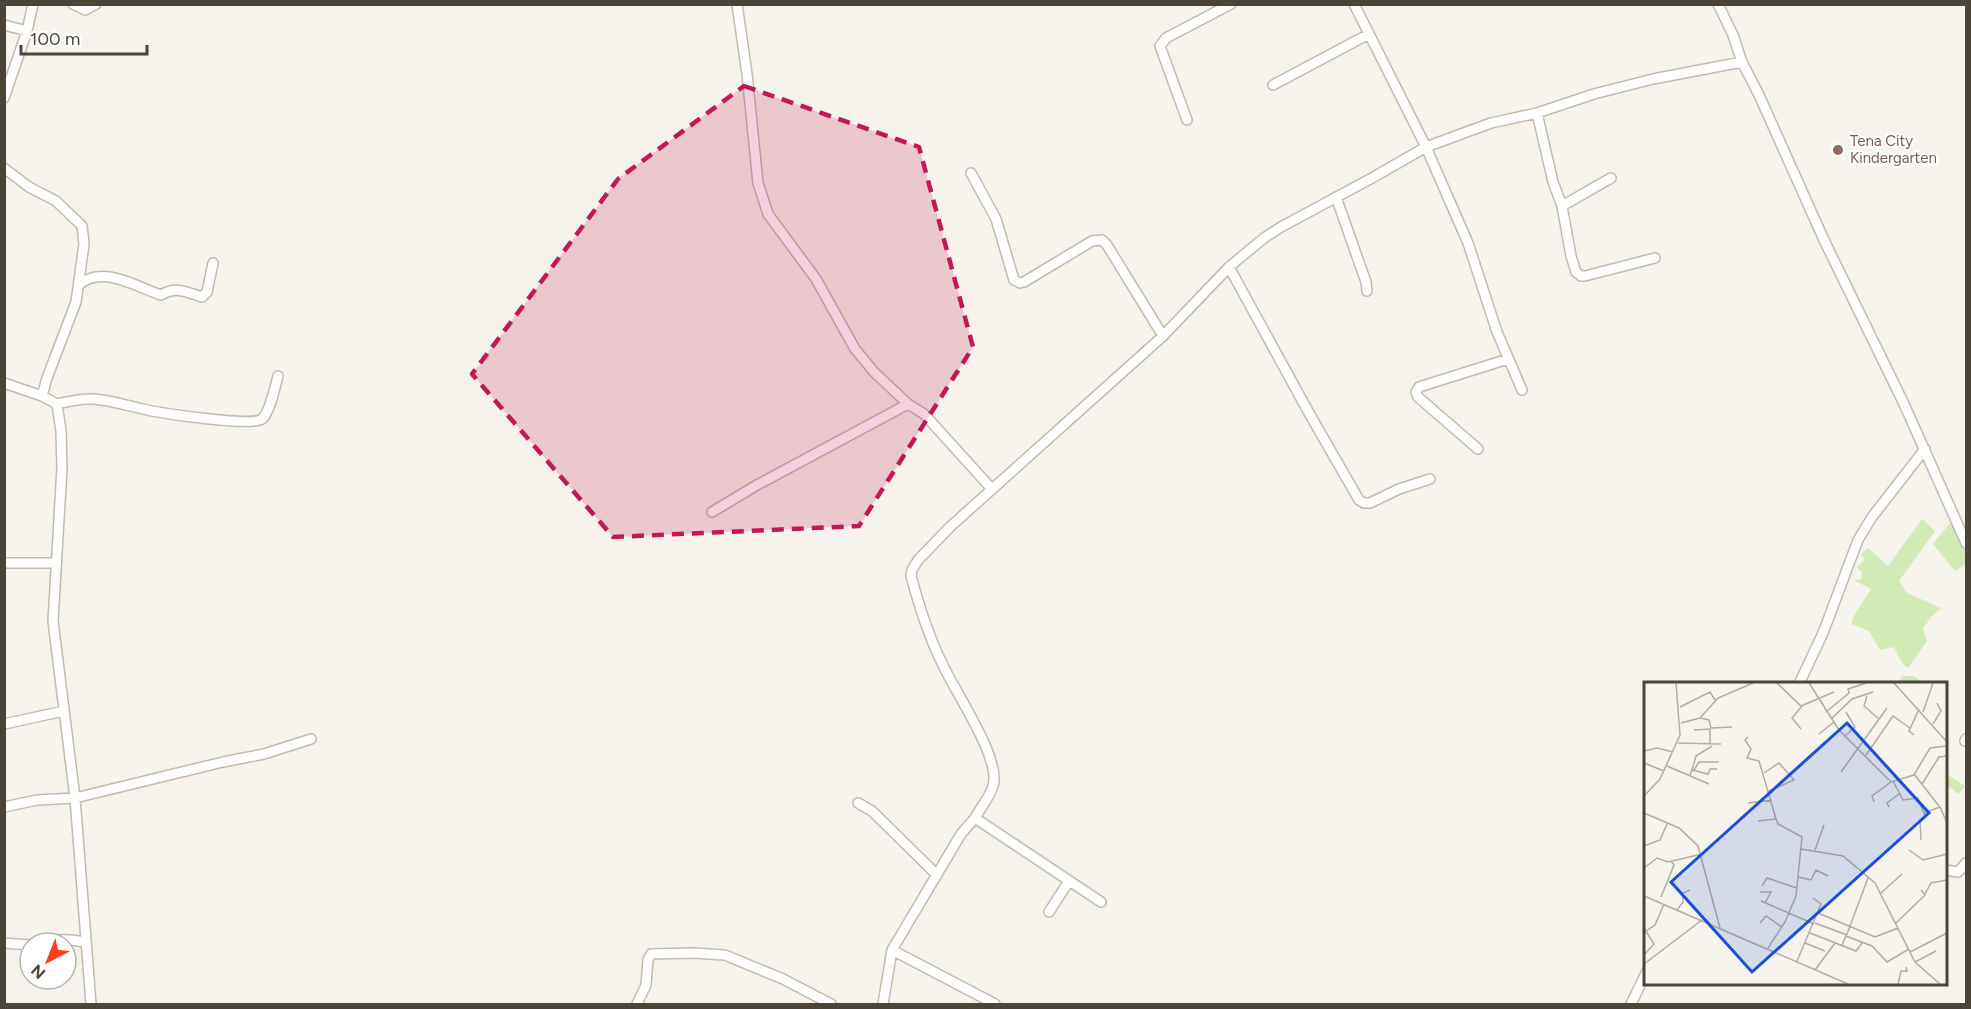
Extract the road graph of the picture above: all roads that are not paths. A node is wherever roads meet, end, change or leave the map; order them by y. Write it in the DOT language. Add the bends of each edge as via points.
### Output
graph roads {
  1 [pos="33,4"];
  2 [pos="73,4"];
  3 [pos="96,4"];
  4 [pos="737,4"];
  5 [pos="1232,4"];
  6 [pos="1354,4"];
  7 [pos="1718,4"];
  8 [pos="4,25"];
  9 [pos="27,31"];
  10 [pos="1368,34"];
  11 [pos="1742,62"];
  12 [pos="1272,85"];
  13 [pos="4,98"];
  14 [pos="1537,113"];
  15 [pos="1187,120"];
  16 [pos="1426,147"];
  17 [pos="4,168"];
  18 [pos="971,173"];
  19 [pos="1611,178"];
  20 [pos="1336,197"];
  21 [pos="1562,206"];
  22 [pos="1655,258"];
  23 [pos="213,263"];
  24 [pos="1229,267"];
  25 [pos="80,284"];
  26 [pos="1367,291"];
  27 [pos="1163,336"];
  28 [pos="1508,359"];
  29 [pos="278,376"];
  30 [pos="4,383"];
  31 [pos="1522,390"];
  32 [pos="42,396"];
  33 [pos="57,404"];
  34 [pos="908,404"];
  35 [pos="1478,449"];
  36 [pos="1925,449"];
  37 [pos="1430,479"];
  38 [pos="991,488"];
  39 [pos="712,512"];
  40 [pos="1966,543"];
  41 [pos="4,563"];
  42 [pos="56,563"];
  43 [pos="1800,682"];
  44 [pos="64,711"];
  45 [pos="4,724"];
  46 [pos="311,739"];
  47 [pos="75,798"];
  48 [pos="858,802"];
  49 [pos="4,807"];
  50 [pos="975,819"];
  51 [pos="1966,863"];
  52 [pos="1947,870"];
  53 [pos="937,875"];
  54 [pos="1069,881"];
  55 [pos="1101,902"];
  56 [pos="1049,912"];
  57 [pos="78,941"];
  58 [pos="86,942"];
  59 [pos="892,950"];
  60 [pos="1644,977"];
  61 [pos="91,1005"];
  62 [pos="638,1005"];
  63 [pos="831,1005"];
  64 [pos="883,1005"];
  65 [pos="995,1005"];
  66 [pos="1631,1005"];
  1 -- 9 [label="street"];
  2 -- 3 [label="street" via="85,10"];
  4 -- 34 [label="street" via="758,183 768,214 816,279 855,349"];
  5 -- 15 [label="street" via="1166,38 1160,46"];
  6 -- 10 [label="street"];
  7 -- 11 [label="street"];
  8 -- 9 [label="street"];
  9 -- 13 [label="street"];
  10 -- 12 [label="street"];
  10 -- 16 [label="street"];
  11 -- 14 [label="street" via="1623,86"];
  11 -- 36 [label="street"];
  14 -- 16 [label="street" via="1491,123"];
  14 -- 21 [label="street"];
  16 -- 20 [label="street"];
  16 -- 28 [label="street" via="1468,243"];
  17 -- 25 [label="street" via="56,201 82,226"];
  18 -- 27 [label="street" via="996,219 1014,280 1024,282 1092,241 1102,240"];
  19 -- 21 [label="street"];
  20 -- 24 [label="street" via="1281,226"];
  20 -- 26 [label="street"];
  21 -- 22 [label="street" via="1571,256 1581,276"];
  23 -- 25 [label="street" via="207,292 202,297 180,290 161,295 118,278 94,277"];
  24 -- 27 [label="street"];
  24 -- 37 [label="street" via="1359,500 1370,502"];
  25 -- 32 [label="street"];
  27 -- 38 [label="street"];
  28 -- 31 [label="street"];
  28 -- 35 [label="street" via="1419,387 1416,392"];
  29 -- 33 [label="street" via="272,400 258,421 240,423 172,414 101,399"];
  30 -- 32 [label="street"];
  32 -- 33 [label="street"];
  33 -- 42 [label="street" via="62,468"];
  34 -- 38 [label="street" via="924,414"];
  34 -- 39 [label="street"];
  36 -- 40 [label="street"];
  36 -- 43 [label="street" via="1858,540"];
  38 -- 50 [label="street" via="918,560 911,576 942,664 972,717 992,768 993,787"];
  41 -- 42 [label="street"];
  42 -- 44 [label="street" via="53,621"];
  44 -- 45 [label="street"];
  44 -- 47 [label="street"];
  46 -- 47 [label="street" via="264,754"];
  47 -- 49 [label="street"];
  47 -- 58 [label="street"];
  48 -- 53 [label="street"];
  50 -- 53 [label="street" via="961,834"];
  50 -- 54 [label="street"];
  51 -- 52 [label="street" via="1958,872"];
  53 -- 59 [label="street"];
  54 -- 55 [label="street"];
  54 -- 56 [label="street"];
  57 -- 58 [label="street"];
  58 -- 61 [label="street"];
  59 -- 64 [label="street"];
  59 -- 65 [label="street"];
  60 -- 66 [label="street"];
  62 -- 63 [label="street" via="651,954 694,953 734,958"];
}
